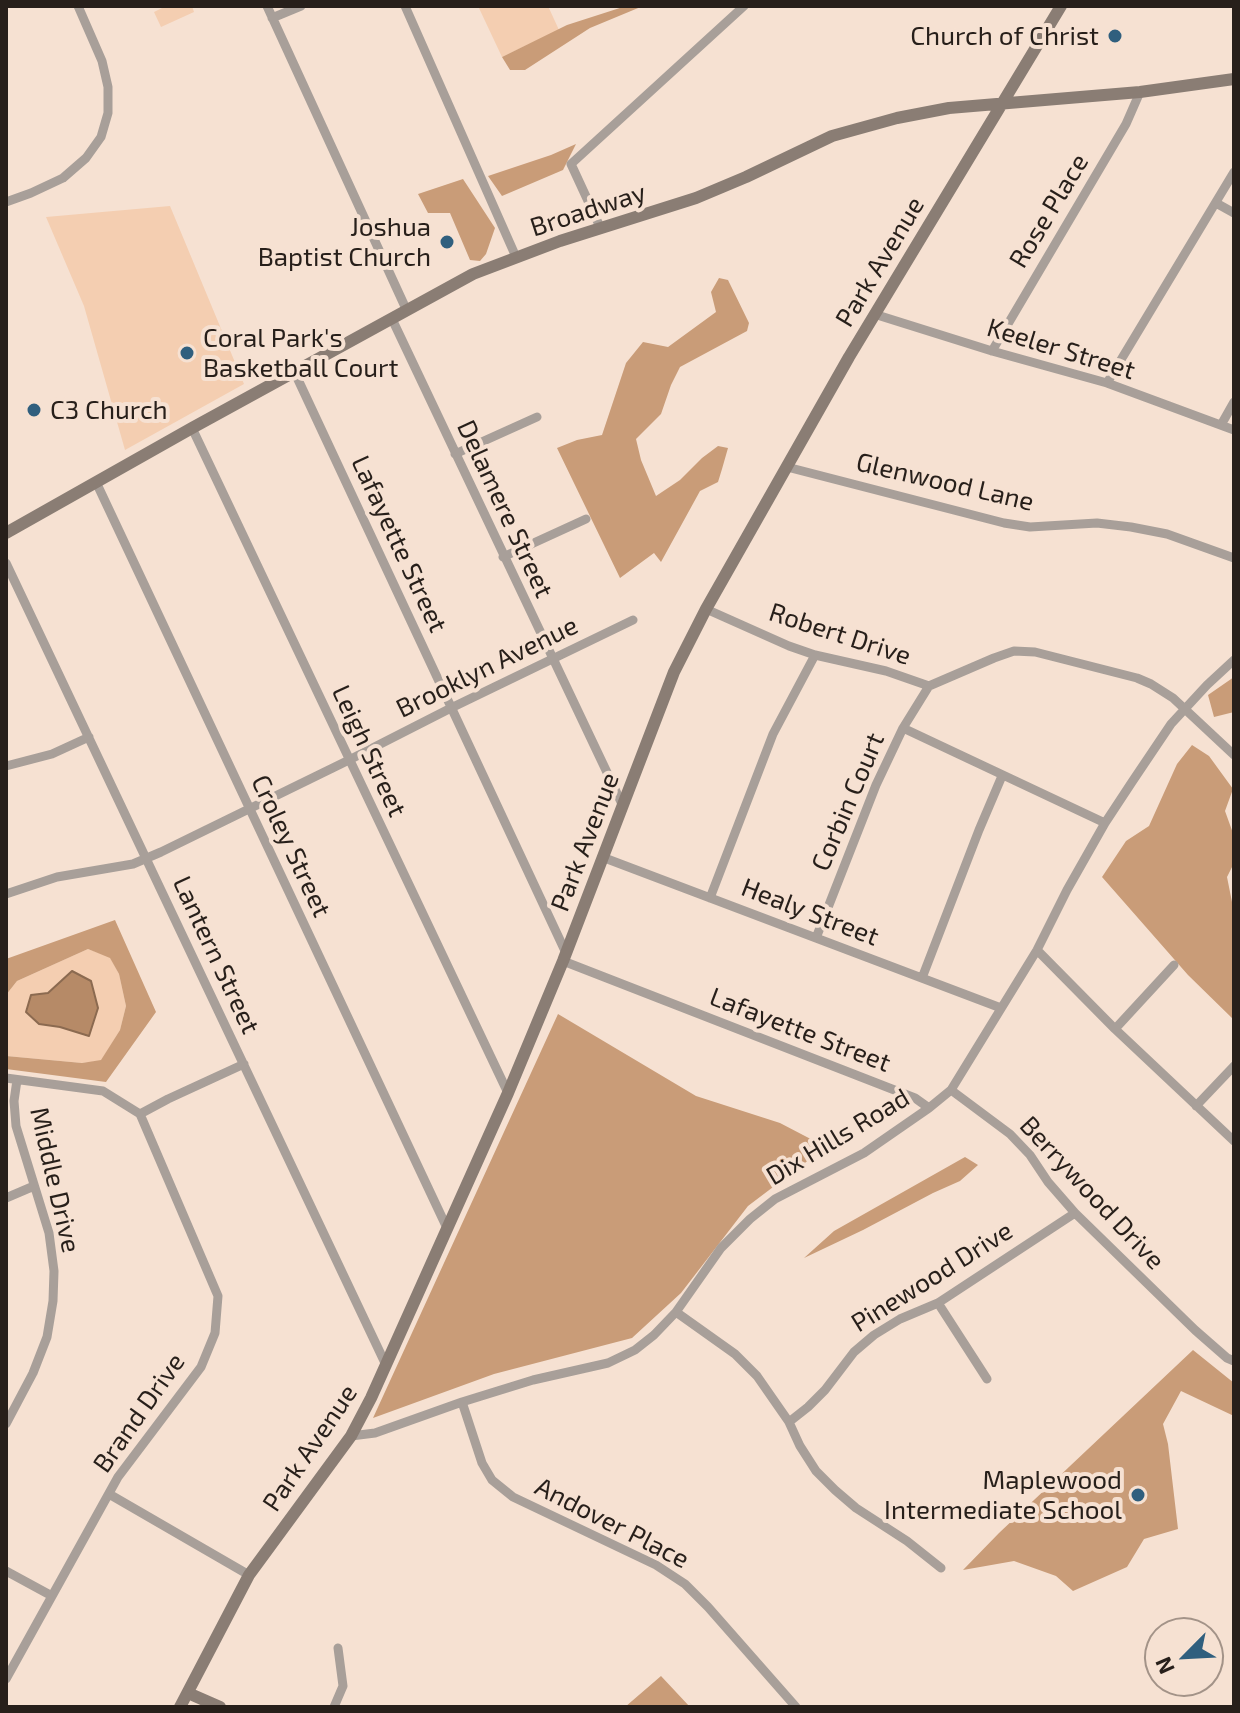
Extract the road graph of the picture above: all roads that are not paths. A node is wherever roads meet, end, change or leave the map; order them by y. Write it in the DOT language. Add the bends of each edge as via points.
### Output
graph roads {
  1 [pos="78,6"];
  2 [pos="267,6"];
  3 [pos="301,6"];
  4 [pos="405,6"];
  5 [pos="744,6"];
  6 [pos="1061,6"];
  7 [pos="272,18"];
  8 [pos="1234,79"];
  9 [pos="1140,92"];
  10 [pos="1002,103"];
  11 [pos="1234,172"];
  12 [pos="6,202"];
  13 [pos="1216,203"];
  14 [pos="1234,213"];
  15 [pos="601,229"];
  16 [pos="516,257"];
  17 [pos="407,311"];
  18 [pos="874,314"];
  19 [pos="392,319"];
  20 [pos="992,351"];
  21 [pos="294,371"];
  22 [pos="1107,383"];
  23 [pos="1234,402"];
  24 [pos="537,417"];
  25 [pos="1221,425"];
  26 [pos="192,428"];
  27 [pos="1234,430"];
  28 [pos="455,454"];
  29 [pos="787,467"];
  30 [pos="96,482"];
  31 [pos="586,519"];
  32 [pos="6,533"];
  33 [pos="503,557"];
  34 [pos="1234,558"];
  35 [pos="6,563"];
  36 [pos="706,609"];
  37 [pos="633,620"];
  38 [pos="815,655"];
  39 [pos="552,659"];
  40 [pos="1234,660"];
  41 [pos="929,686"];
  42 [pos="451,708"];
  43 [pos="1185,708"];
  44 [pos="903,728"];
  45 [pos="89,737"];
  46 [pos="1234,755"];
  47 [pos="349,760"];
  48 [pos="6,766"];
  49 [pos="1002,776"];
  50 [pos="622,804"];
  51 [pos="249,809"];
  52 [pos="1105,823"];
  53 [pos="602,857"];
  54 [pos="146,858"];
  55 [pos="6,894"];
  56 [pos="710,898"];
  57 [pos="816,938"];
  58 [pos="1037,950"];
  59 [pos="564,957"];
  60 [pos="1174,965"];
  61 [pos="922,978"];
  62 [pos="1001,1008"];
  63 [pos="1115,1029"];
  64 [pos="244,1064"];
  65 [pos="1234,1066"];
  66 [pos="11,1079"];
  67 [pos="951,1090"];
  68 [pos="508,1093"];
  69 [pos="1196,1106"];
  70 [pos="929,1108"];
  71 [pos="140,1114"];
  72 [pos="1234,1141"];
  73 [pos="34,1186"];
  74 [pos="6,1198"];
  75 [pos="1075,1213"];
  76 [pos="447,1228"];
  77 [pos="938,1303"];
  78 [pos="676,1312"];
  79 [pos="1234,1361"];
  80 [pos="386,1365"];
  81 [pos="987,1379"];
  82 [pos="462,1402"];
  83 [pos="789,1422"];
  84 [pos="6,1424"];
  85 [pos="351,1436"];
  86 [pos="109,1494"];
  87 [pos="941,1568"];
  88 [pos="6,1571"];
  89 [pos="249,1575"];
  90 [pos="52,1596"];
  91 [pos="338,1648"];
  92 [pos="6,1679"];
  93 [pos="188,1693"];
  94 [pos="180,1707"];
  95 [pos="220,1707"];
  96 [pos="334,1707"];
  97 [pos="796,1707"];
  1 -- 12 [label="street" via="108,87 101,137 63,178"];
  2 -- 7 [label="street"];
  3 -- 7 [label="street"];
  4 -- 16 [label="street"];
  5 -- 15 [label="street" via="571,164"];
  6 -- 10 [label="main road, Park Avenue"];
  7 -- 17 [label="street"];
  8 -- 9 [label="main road, Broadway"];
  9 -- 10 [label="main road, Broadway"];
  9 -- 20 [label="street, Rose Place"];
  10 -- 15 [label="main road, Broadway" via="931,111 850,130 719,189"];
  10 -- 18 [label="main road, Park Avenue"];
  11 -- 13 [label="street"];
  13 -- 14 [label="street"];
  13 -- 22 [label="street"];
  15 -- 16 [label="main road, Broadway"];
  16 -- 17 [label="main road, Broadway"];
  17 -- 19 [label="main road, Broadway"];
  18 -- 20 [label="street, Keeler Street"];
  18 -- 29 [label="main road, Park Avenue"];
  19 -- 21 [label="main road, Broadway"];
  19 -- 28 [label="street, Delamere Street"];
  20 -- 22 [label="street, Keeler Street"];
  21 -- 26 [label="main road, Broadway"];
  21 -- 42 [label="street, Lafayette Street"];
  22 -- 25 [label="street, Keeler Street"];
  23 -- 25 [label="street"];
  24 -- 28 [label="street"];
  25 -- 27 [label="street, Keeler Street"];
  26 -- 30 [label="main road, Broadway"];
  26 -- 47 [label="street, Leigh Street"];
  28 -- 33 [label="street, Delamere Street"];
  29 -- 34 [label="street, Glenwood Lane" via="1004,523 1131,527"];
  29 -- 36 [label="main road, Park Avenue"];
  30 -- 32 [label="main road, Broadway"];
  30 -- 51 [label="street, Croley Street"];
  31 -- 33 [label="street"];
  33 -- 39 [label="street, Delamere Street"];
  35 -- 45 [label="street, Lantern Street"];
  36 -- 38 [label="street, Robert Drive"];
  36 -- 50 [label="main road, Park Avenue" via="674,672"];
  37 -- 39 [label="street, Brooklyn Avenue"];
  38 -- 41 [label="street, Robert Drive"];
  38 -- 56 [label="street" via="773,734"];
  39 -- 42 [label="street, Brooklyn Avenue"];
  39 -- 50 [label="street, Delamere Street"];
  40 -- 43 [label="street, Dix Hills Road"];
  41 -- 43 [label="street, Robert Drive" via="1014,651 1035,652 1137,678"];
  41 -- 44 [label="street, Corbin Court"];
  42 -- 47 [label="street, Brooklyn Avenue"];
  42 -- 59 [label="street, Lafayette Street"];
  43 -- 46 [label="street, Robert Drive"];
  43 -- 52 [label="street, Dix Hills Road"];
  44 -- 49 [label="street"];
  44 -- 57 [label="street, Corbin Court"];
  45 -- 48 [label="street"];
  45 -- 54 [label="street, Lantern Street"];
  47 -- 51 [label="street, Brooklyn Avenue"];
  47 -- 68 [label="street, Leigh Street"];
  49 -- 52 [label="street"];
  49 -- 61 [label="street"];
  50 -- 53 [label="main road, Park Avenue"];
  51 -- 54 [label="street, Brooklyn Avenue"];
  51 -- 76 [label="street, Croley Street"];
  52 -- 58 [label="street, Dix Hills Road"];
  53 -- 56 [label="street, Healy Street"];
  53 -- 59 [label="main road, Park Avenue"];
  54 -- 55 [label="street, Brooklyn Avenue"];
  54 -- 64 [label="street, Lantern Street"];
  56 -- 57 [label="street, Healy Street"];
  57 -- 61 [label="street, Healy Street"];
  58 -- 62 [label="street, Dix Hills Road"];
  58 -- 63 [label="street"];
  59 -- 68 [label="main road, Park Avenue"];
  59 -- 70 [label="street, Lafayette Street"];
  60 -- 63 [label="street"];
  61 -- 62 [label="street, Healy Street"];
  62 -- 67 [label="street, Dix Hills Road"];
  63 -- 69 [label="street"];
  64 -- 71 [label="street"];
  64 -- 80 [label="street, Lantern Street"];
  65 -- 69 [label="street"];
  66 -- 71 [label="street" via="103,1091"];
  66 -- 73 [label="street, Middle Drive" via="16,1126"];
  67 -- 70 [label="street, Dix Hills Road"];
  67 -- 75 [label="street, Berrywood Drive" via="1010,1134"];
  68 -- 76 [label="main road, Park Avenue"];
  69 -- 72 [label="street"];
  70 -- 78 [label="street, Dix Hills Road" via="750,1219 721,1248"];
  71 -- 86 [label="street, Brand Drive" via="218,1296 215,1333 201,1367"];
  73 -- 74 [label="street"];
  73 -- 84 [label="street, Middle Drive" via="49,1233 53,1301 47,1337"];
  75 -- 77 [label="street, Pinewood Drive"];
  75 -- 79 [label="street, Berrywood Drive"];
  76 -- 80 [label="main road, Park Avenue"];
  77 -- 81 [label="street"];
  77 -- 83 [label="street, Pinewood Drive" via="874,1335"];
  78 -- 82 [label="street, Dix Hills Road" via="635,1350 608,1363"];
  78 -- 83 [label="street" via="735,1354"];
  80 -- 85 [label="main road, Park Avenue"];
  82 -- 85 [label="street, Dix Hills Road" via="375,1433"];
  82 -- 97 [label="street, Andover Place" via="492,1480 513,1497 685,1584"];
  83 -- 87 [label="street" via="816,1471 835,1490"];
  85 -- 89 [label="main road, Park Avenue"];
  86 -- 89 [label="street"];
  86 -- 90 [label="street, Brand Drive"];
  88 -- 90 [label="street"];
  89 -- 93 [label="main road, Park Avenue"];
  90 -- 92 [label="street, Brand Drive"];
  91 -- 96 [label="street" via="343,1686"];
  93 -- 94 [label="main road, Park Avenue"];
  93 -- 95 [label="main road"];
}
